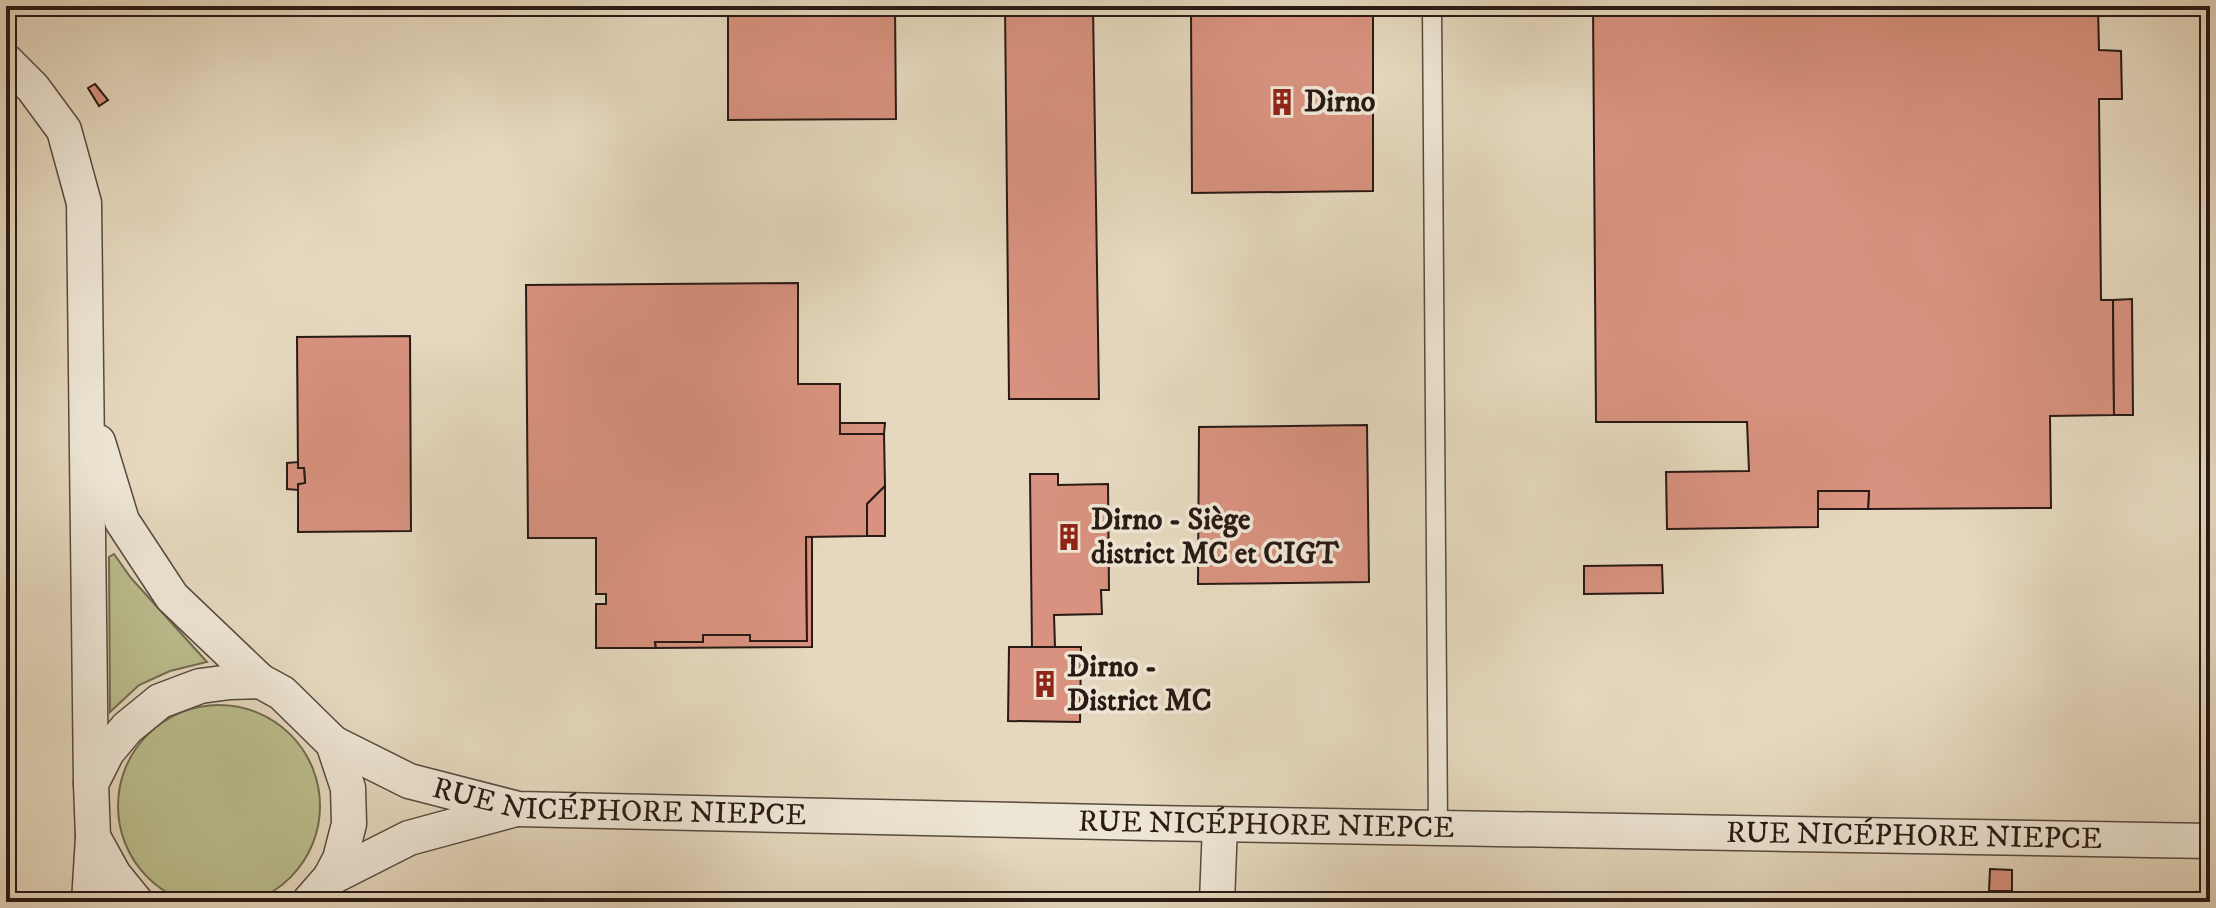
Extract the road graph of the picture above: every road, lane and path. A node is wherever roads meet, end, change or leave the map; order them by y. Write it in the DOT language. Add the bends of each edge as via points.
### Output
graph roads {
  1 [pos="1432,6"];
  2 [pos="6,61"];
  3 [pos="87,407"];
  4 [pos="260,681"];
  5 [pos="333,743"];
  6 [pos="91,784"];
  7 [pos="518,809"];
  8 [pos="1220,824"];
  9 [pos="1438,828"];
  10 [pos="93,837"];
  11 [pos="2210,841"];
  12 [pos="319,890"];
  13 [pos="89,902"];
  14 [pos="136,902"];
  15 [pos="1217,902"];
  1 -- 9 [label="lane"];
  2 -- 3 [label="street" via="64,130 84,203"];
  3 -- 4 [label="street" via="122,521 172,597"];
  3 -- 6 [label="street"];
  4 -- 5 [label="street" via="282,693"];
  4 -- 6 [label="street" via="200,686 160,701 107,752"];
  5 -- 7 [label="street, RUE NICÉPHORE NIEPCE" via="409,781"];
  5 -- 12 [label="street" via="348,788 349,824 340,859"];
  6 -- 10 [label="street"];
  7 -- 8 [label="street, RUE NICÉPHORE NIEPCE"];
  7 -- 12 [label="street" via="409,838"];
  8 -- 9 [label="street, RUE NICÉPHORE NIEPCE"];
  8 -- 15 [label="street"];
  9 -- 11 [label="street, RUE NICÉPHORE NIEPCE"];
  10 -- 13 [label="street"];
  10 -- 14 [label="street"];
}
